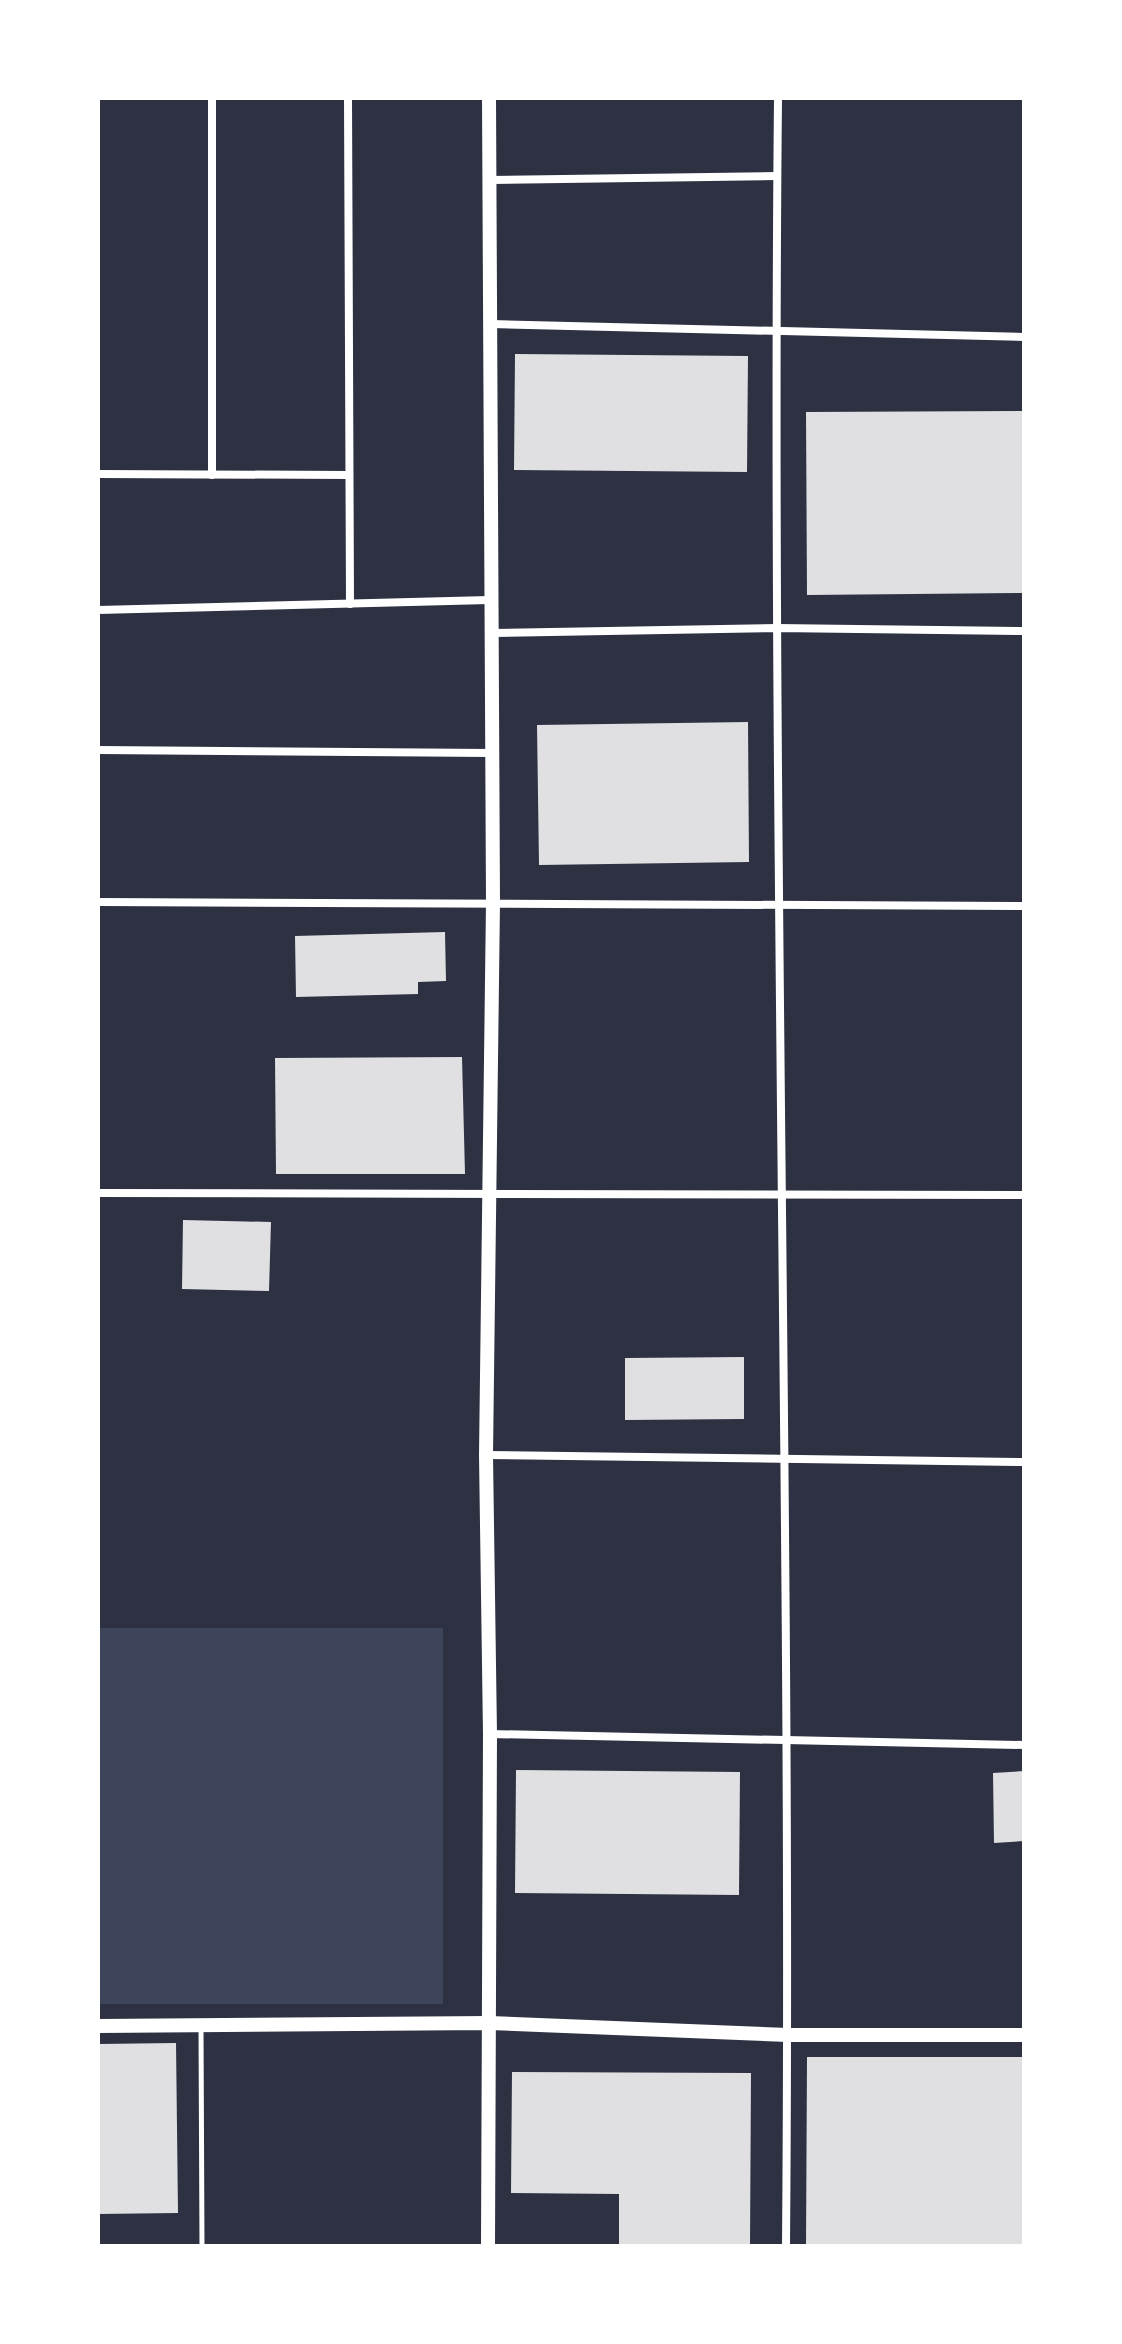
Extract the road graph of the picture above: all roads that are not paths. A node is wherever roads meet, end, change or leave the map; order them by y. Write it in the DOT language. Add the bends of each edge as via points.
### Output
graph roads {
  1 [pos="212,98"];
  2 [pos="348,98"];
  3 [pos="489,98"];
  4 [pos="778,98"];
  5 [pos="777,176"];
  6 [pos="490,180"];
  7 [pos="491,324"];
  8 [pos="776,333"];
  9 [pos="1024,337"];
  10 [pos="98,474"];
  11 [pos="212,475"];
  12 [pos="349,475"];
  13 [pos="489,600"];
  14 [pos="350,604"];
  15 [pos="98,610"];
  16 [pos="777,628"];
  17 [pos="1024,631"];
  18 [pos="490,633"];
  19 [pos="98,750"];
  20 [pos="492,753"];
  21 [pos="98,902"];
  22 [pos="493,902"];
  23 [pos="780,905"];
  24 [pos="1024,906"];
  25 [pos="98,1193"];
  26 [pos="781,1194"];
  27 [pos="489,1195"];
  28 [pos="1024,1195"];
  29 [pos="486,1455"];
  30 [pos="785,1457"];
  31 [pos="1024,1462"];
  32 [pos="490,1734"];
  33 [pos="786,1739"];
  34 [pos="1024,1745"];
  35 [pos="489,2023"];
  36 [pos="201,2025"];
  37 [pos="98,2026"];
  38 [pos="788,2035"];
  39 [pos="1024,2035"];
  40 [pos="202,2246"];
  41 [pos="488,2246"];
  42 [pos="786,2246"];
  1 -- 11 [label="street"];
  2 -- 12 [label="street"];
  3 -- 6 [label="street"];
  4 -- 5 [label="street"];
  5 -- 6 [label="street"];
  5 -- 8 [label="street"];
  6 -- 7 [label="street"];
  7 -- 8 [label="street"];
  7 -- 13 [label="street"];
  8 -- 9 [label="street"];
  8 -- 16 [label="street"];
  10 -- 11 [label="street"];
  11 -- 12 [label="street"];
  12 -- 14 [label="street"];
  13 -- 14 [label="street"];
  13 -- 18 [label="street"];
  14 -- 15 [label="street"];
  16 -- 17 [label="street"];
  16 -- 18 [label="street"];
  16 -- 23 [label="street"];
  18 -- 20 [label="street"];
  19 -- 20 [label="street"];
  20 -- 22 [label="street"];
  21 -- 22 [label="street"];
  22 -- 23 [label="street"];
  22 -- 27 [label="street"];
  23 -- 24 [label="street"];
  23 -- 26 [label="street"];
  25 -- 27 [label="street"];
  26 -- 27 [label="street"];
  26 -- 28 [label="street"];
  26 -- 30 [label="street"];
  27 -- 29 [label="street"];
  29 -- 30 [label="street"];
  29 -- 32 [label="street"];
  30 -- 31 [label="street"];
  30 -- 33 [label="street"];
  32 -- 33 [label="street"];
  32 -- 35 [label="street"];
  33 -- 34 [label="street"];
  33 -- 38 [label="street"];
  35 -- 36 [label="street"];
  35 -- 38 [label="street"];
  35 -- 41 [label="street"];
  36 -- 37 [label="street"];
  36 -- 40 [label="lane"];
  38 -- 39 [label="street"];
  38 -- 42 [label="street"];
}
